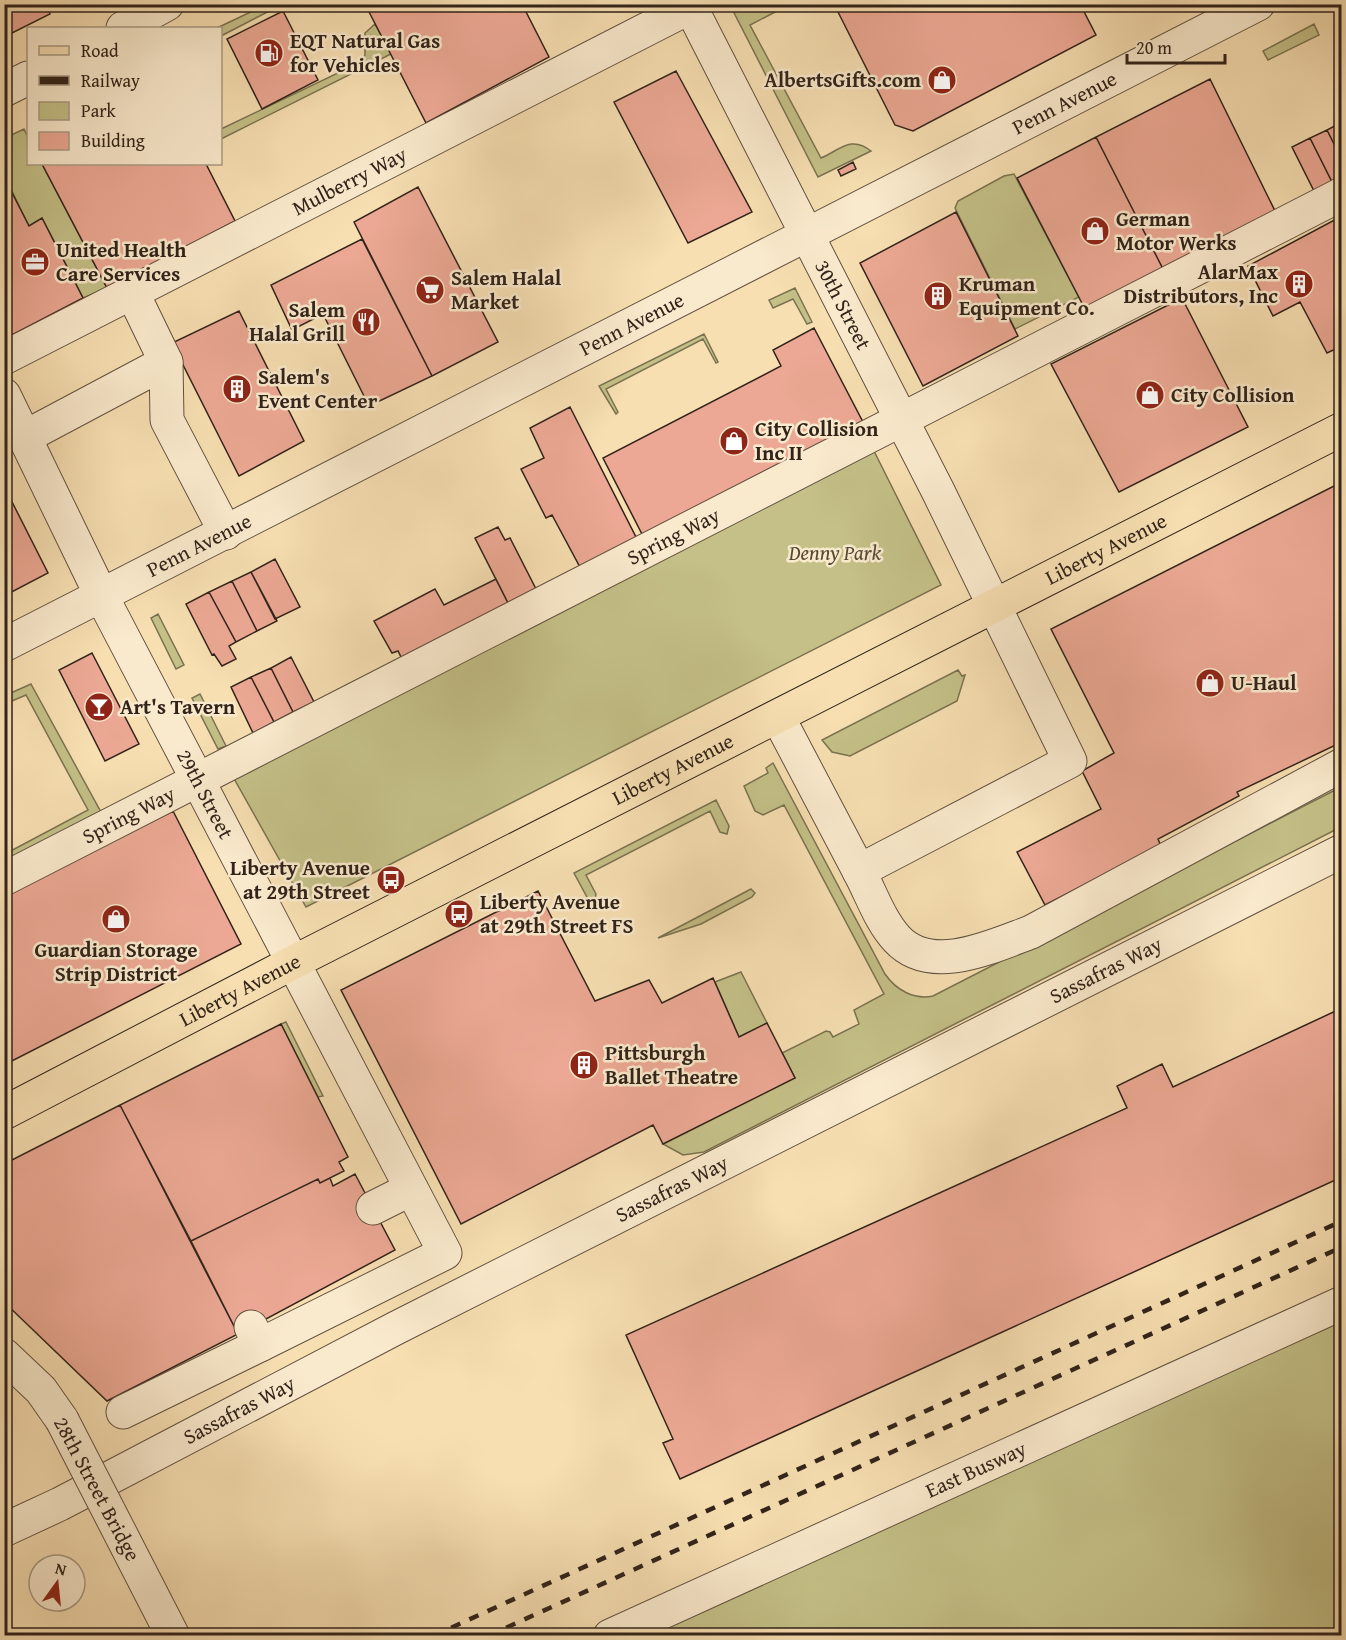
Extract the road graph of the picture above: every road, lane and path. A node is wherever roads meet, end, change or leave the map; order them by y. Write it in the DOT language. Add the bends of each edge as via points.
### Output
graph roads {
  1 [pos="167,4"];
  2 [pos="1258,4"];
  3 [pos="691,5"];
  4 [pos="125,27"];
  5 [pos="27,78"];
  6 [pos="4,90"];
  7 [pos="1341,194"];
  8 [pos="806,236"];
  9 [pos="133,294"];
  10 [pos="4,358"];
  11 [pos="166,362"];
  12 [pos="4,395"];
  13 [pos="902,418"];
  14 [pos="1341,429"];
  15 [pos="25,437"];
  16 [pos="226,533"];
  17 [pos="102,597"];
  18 [pos="995,604"];
  19 [pos="4,645"];
  20 [pos="778,717"];
  21 [pos="1341,765"];
  22 [pos="197,779"];
  23 [pos="1341,851"];
  24 [pos="860,871"];
  25 [pos="4,879"];
  26 [pos="292,963"];
  27 [pos="4,1113"];
  28 [pos="411,1189"];
  29 [pos="373,1208"];
  30 [pos="1341,1303"];
  31 [pos="4,1355"];
  32 [pos="123,1412"];
  33 [pos="4,1530"];
  34 [pos="173,1635"];
  35 [pos="610,1635"];
  1 -- 4 [label="street"];
  2 -- 8 [label="street, Penn Avenue"];
  3 -- 8 [label="street, 30th Street"];
  3 -- 9 [label="street, Mulberry Way"];
  5 -- 6 [label="street"];
  7 -- 13 [label="street, Spring Way"];
  8 -- 13 [label="street, 30th Street"];
  8 -- 16 [label="street, Penn Avenue"];
  9 -- 10 [label="street, Mulberry Way"];
  9 -- 11 [label="street"];
  11 -- 15 [label="street"];
  11 -- 16 [label="street" via="167,420"];
  12 -- 15 [label="street, 29th Street"];
  13 -- 18 [label="street, 30th Street"];
  13 -- 22 [label="street, Spring Way"];
  14 -- 18 [label="main road, Liberty Avenue"];
  15 -- 17 [label="street, 29th Street"];
  16 -- 17 [label="street, Penn Avenue"];
  17 -- 19 [label="street, Penn Avenue"];
  17 -- 22 [label="street, 29th Street"];
  18 -- 20 [label="main road, Liberty Avenue"];
  18 -- 24 [label="street, 30th Street" via="1070,761"];
  20 -- 24 [label="street"];
  20 -- 26 [label="main road, Liberty Avenue"];
  21 -- 24 [label="street" via="1031,932 956,955 933,957 915,952 898,940"];
  22 -- 25 [label="street, Spring Way"];
  22 -- 26 [label="street, 29th Street"];
  23 -- 33 [label="street, Sassafras Way"];
  26 -- 27 [label="main road, Liberty Avenue"];
  26 -- 28 [label="street, 29th Street"];
  28 -- 29 [label="street"];
  28 -- 32 [label="street, 29th Street" via="445,1253 256,1336"];
  30 -- 35 [label="street, East Busway"];
  31 -- 34 [label="street, 28th Street Bridge, bridge" via="41,1390 62,1420"];
}
